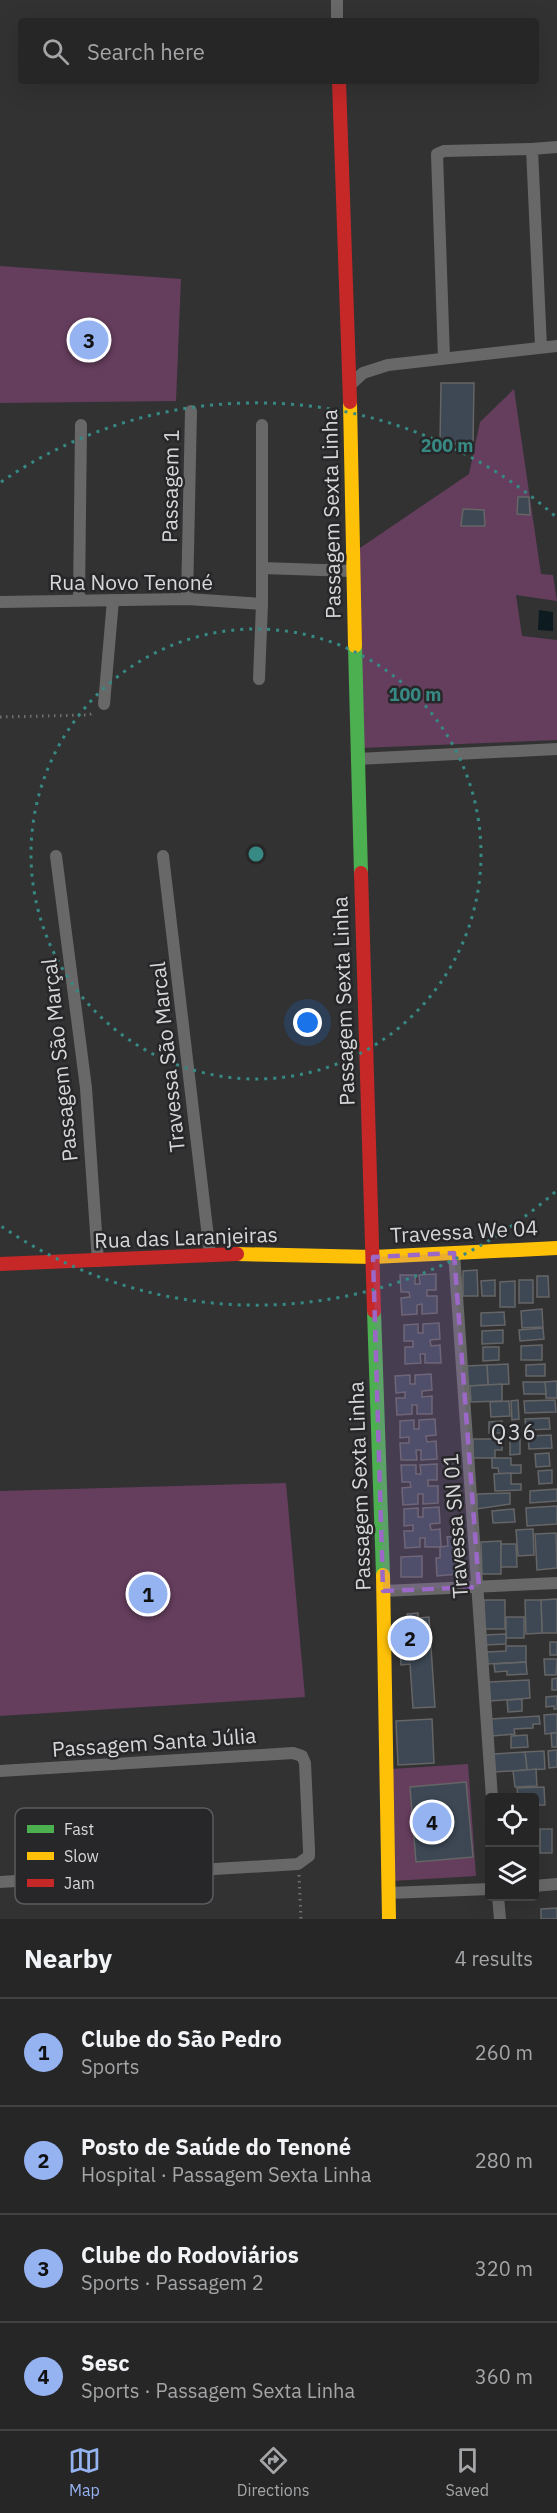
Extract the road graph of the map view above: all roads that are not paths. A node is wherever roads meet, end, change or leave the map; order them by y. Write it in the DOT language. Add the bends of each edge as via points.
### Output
graph roads {
  1 [pos="337,0"];
  2 [pos="337,18"];
  3 [pos="339,84"];
  4 [pos="557,147"];
  5 [pos="532,148"];
  6 [pos="557,346"];
  7 [pos="541,347"];
  8 [pos="444,358"];
  9 [pos="350,385"];
  10 [pos="191,411"];
  11 [pos="81,425"];
  12 [pos="262,425"];
  13 [pos="262,568"];
  14 [pos="352,571"];
  15 [pos="187,599"];
  16 [pos="78,600"];
  17 [pos="113,600"];
  18 [pos="0,602"];
  19 [pos="262,604"];
  20 [pos="259,679"];
  21 [pos="104,704"];
  22 [pos="557,749"];
  23 [pos="357,759"];
  24 [pos="56,856"];
  25 [pos="163,856"];
  26 [pos="557,1248"];
  27 [pos="454,1253"];
  28 [pos="210,1254"];
  29 [pos="373,1257"];
  30 [pos="98,1261"];
  31 [pos="0,1264"];
  32 [pos="557,1583"];
  33 [pos="479,1587"];
  34 [pos="383,1591"];
  35 [pos="0,1771"];
  36 [pos="492,1793"];
  37 [pos="213,1869"];
  38 [pos="15,1881"];
  39 [pos="0,1882"];
  40 [pos="557,1884"];
  41 [pos="539,1886"];
  42 [pos="485,1889"];
  43 [pos="389,1893"];
  44 [pos="498,1901"];
  45 [pos="389,1919"];
  46 [pos="500,1919"];
  1 -- 2 [label="street"];
  3 -- 9 [label="street, Passagem Sexta Linha"];
  4 -- 5 [label="street"];
  5 -- 7 [label="street"];
  5 -- 8 [label="street" via="437,154"];
  6 -- 7 [label="street"];
  7 -- 8 [label="street"];
  8 -- 9 [label="street" via="388,364 363,374"];
  9 -- 14 [label="street, Passagem Sexta Linha"];
  10 -- 15 [label="street, Passagem 1"];
  11 -- 16 [label="street"];
  12 -- 13 [label="street"];
  13 -- 14 [label="street"];
  13 -- 19 [label="street"];
  14 -- 23 [label="street, Passagem Sexta Linha"];
  15 -- 17 [label="street, Rua Novo Tenoné"];
  15 -- 19 [label="street, Rua Novo Tenoné"];
  16 -- 17 [label="street, Rua Novo Tenoné"];
  16 -- 18 [label="street, Rua Novo Tenoné"];
  17 -- 21 [label="street"];
  19 -- 20 [label="street"];
  22 -- 23 [label="street"];
  23 -- 29 [label="street, Passagem Sexta Linha"];
  24 -- 30 [label="street, Passagem São Marçal" via="86,1088"];
  25 -- 28 [label="street, Travessa São Marcal"];
  26 -- 27 [label="street, Travessa We 04"];
  27 -- 29 [label="street, Travessa We 04"];
  27 -- 33 [label="street, Travessa SN 01"];
  28 -- 29 [label="street, Rua das Laranjeiras"];
  28 -- 30 [label="street, Rua das Laranjeiras"];
  29 -- 34 [label="street, Passagem Sexta Linha"];
  30 -- 31 [label="street, Rua das Laranjeiras"];
  32 -- 33 [label="street"];
  33 -- 34 [label="street"];
  33 -- 36 [label="street, Travessa SN 01"];
  34 -- 43 [label="street, Passagem Sexta Linha"];
  35 -- 37 [label="street, Passagem Santa Júlia" via="293,1752 302,1756 309,1856 298,1864"];
  38 -- 39 [label="street, Passagem Santa Júlia"];
  40 -- 41 [label="street"];
  42 -- 43 [label="street"];
  43 -- 45 [label="street, Passagem Sexta Linha"];
  44 -- 46 [label="street"];
}
